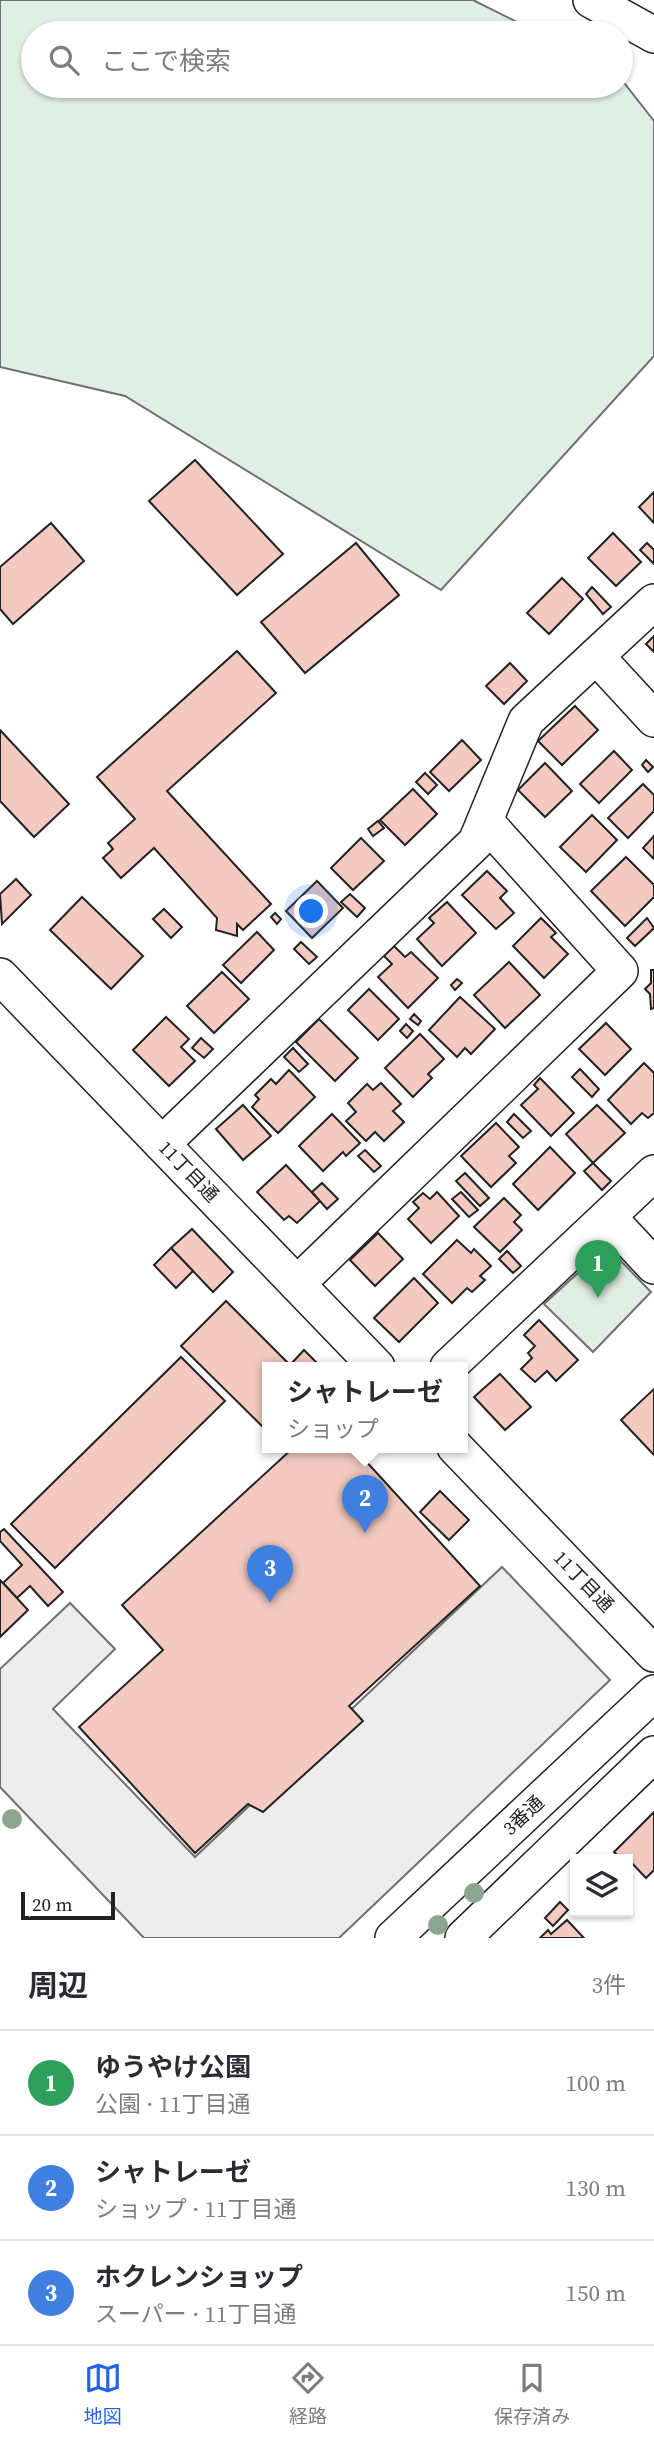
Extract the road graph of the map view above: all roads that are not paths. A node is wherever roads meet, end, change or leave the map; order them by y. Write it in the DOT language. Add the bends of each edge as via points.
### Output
graph roads {
  1 [pos="591,0"];
  2 [pos="629,21"];
  3 [pos="633,23"];
  4 [pos="654,35"];
  5 [pos="654,602"];
  6 [pos="596,656"];
  7 [pos="654,719"];
  8 [pos="485,821"];
  9 [pos="0,976"];
  10 [pos="162,1144"];
  11 [pos="654,1173"];
  12 [pos="608,1217"];
  13 [pos="654,1266"];
  14 [pos="297,1284"];
  15 [pos="372,1362"];
  16 [pos="453,1362"];
  17 [pos="461,1453"];
  18 [pos="654,1654"];
  19 [pos="654,1693"];
  20 [pos="654,1754"];
  21 [pos="393,1938"];
  22 [pos="463,1938"];
  1 -- 2 [label="street"];
  3 -- 4 [label="street"];
  5 -- 6 [label="street"];
  6 -- 7 [label="street"];
  6 -- 8 [label="street" via="526,721"];
  8 -- 10 [label="street" via="476,842"];
  8 -- 14 [label="street" via="620,971"];
  9 -- 10 [label="street, 11丁目通"];
  10 -- 14 [label="street, 11丁目通"];
  11 -- 12 [label="street"];
  12 -- 13 [label="street"];
  12 -- 16 [label="street"];
  14 -- 15 [label="street, 11丁目通"];
  17 -- 18 [label="street, 11丁目通"];
  19 -- 21 [label="street, 3番通"];
  20 -- 22 [label="street"];
}
